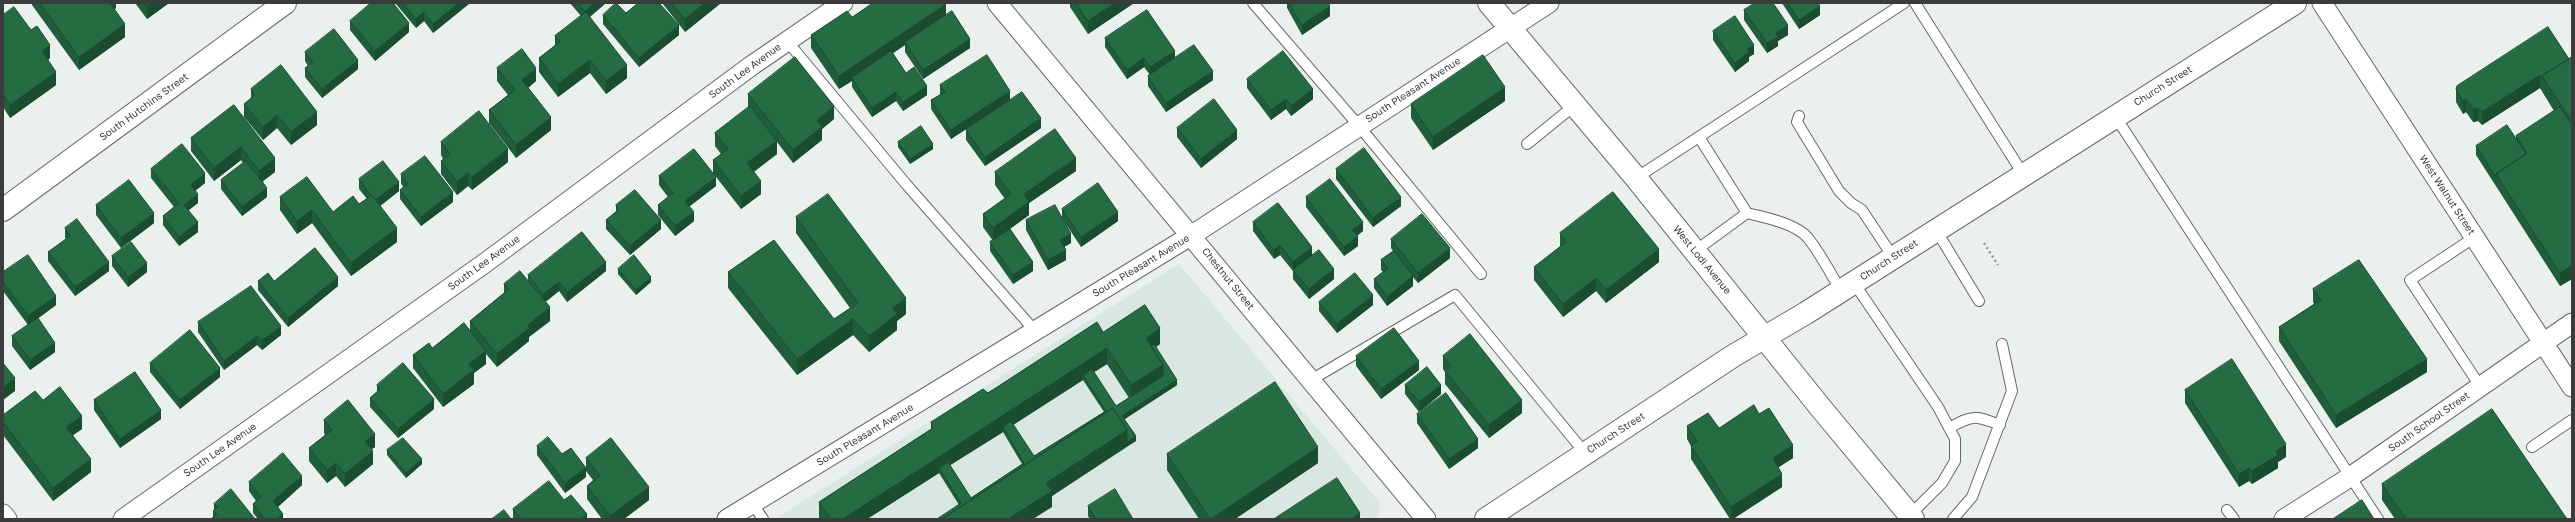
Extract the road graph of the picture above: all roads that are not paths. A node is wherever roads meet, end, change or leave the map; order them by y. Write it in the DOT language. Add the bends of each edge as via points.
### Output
graph roads {
  1 [pos="285,3"];
  2 [pos="843,3"];
  3 [pos="996,3"];
  4 [pos="1253,3"];
  5 [pos="1489,3"];
  6 [pos="1549,3"];
  7 [pos="1904,3"];
  8 [pos="1915,3"];
  9 [pos="2295,3"];
  10 [pos="2322,3"];
  11 [pos="1509,27"];
  12 [pos="787,41"];
  13 [pos="1575,105"];
  14 [pos="1799,116"];
  15 [pos="2115,116"];
  16 [pos="1359,126"];
  17 [pos="1699,137"];
  18 [pos="1527,144"];
  19 [pos="2023,174"];
  20 [pos="1636,178"];
  21 [pos="3,210"];
  22 [pos="1747,213"];
  23 [pos="1936,230"];
  24 [pos="1192,235"];
  25 [pos="2474,237"];
  26 [pos="1695,251"];
  27 [pos="1893,257"];
  28 [pos="1481,274"];
  29 [pos="1848,287"];
  30 [pos="1979,301"];
  31 [pos="2572,323"];
  32 [pos="1035,331"];
  33 [pos="1764,338"];
  34 [pos="2543,342"];
  35 [pos="2002,344"];
  36 [pos="1311,380"];
  37 [pos="2480,386"];
  38 [pos="2572,388"];
  39 [pos="2572,420"];
  40 [pos="2000,425"];
  41 [pos="1950,428"];
  42 [pos="2532,447"];
  43 [pos="1585,453"];
  44 [pos="2350,477"];
  45 [pos="752,503"];
  46 [pos="2227,510"];
  47 [pos="3,514"];
  48 [pos="1912,517"];
  49 [pos="7,519"];
  50 [pos="123,519"];
  51 [pos="727,519"];
  52 [pos="763,519"];
  53 [pos="1426,519"];
  54 [pos="1486,519"];
  55 [pos="1953,519"];
  56 [pos="2234,519"];
  57 [pos="2284,519"];
  58 [pos="2378,519"];
  1 -- 21 [label="main road, South Hutchins Street"];
  2 -- 12 [label="street, South Lee Avenue"];
  3 -- 24 [label="street, Chestnut Street"];
  4 -- 16 [label="lane"];
  5 -- 11 [label="main road, West Lodi Avenue"];
  6 -- 11 [label="street, South Pleasant Avenue"];
  7 -- 17 [label="lane"];
  8 -- 19 [label="lane"];
  9 -- 15 [label="main road, Church Street"];
  10 -- 25 [label="street, West Walnut Street"];
  11 -- 13 [label="main road, West Lodi Avenue"];
  11 -- 16 [label="street, South Pleasant Avenue"];
  12 -- 32 [label="lane" via="906,184"];
  12 -- 50 [label="street, South Lee Avenue" via="485,263"];
  13 -- 18 [label="lane"];
  13 -- 20 [label="main road, West Lodi Avenue"];
  14 -- 27 [label="lane" via="1797,122 1839,191 1862,210"];
  15 -- 19 [label="main road, Church Street"];
  15 -- 44 [label="lane"];
  16 -- 24 [label="street, South Pleasant Avenue"];
  16 -- 28 [label="lane"];
  17 -- 20 [label="lane"];
  17 -- 22 [label="lane"];
  19 -- 23 [label="main road, Church Street"];
  20 -- 26 [label="main road, West Lodi Avenue"];
  22 -- 26 [label="lane"];
  22 -- 29 [label="lane" via="1793,227 1806,235"];
  23 -- 27 [label="main road, Church Street"];
  23 -- 30 [label="lane"];
  24 -- 32 [label="street, South Pleasant Avenue"];
  24 -- 36 [label="street, Chestnut Street"];
  25 -- 34 [label="street, West Walnut Street"];
  25 -- 37 [label="lane" via="2410,280"];
  26 -- 33 [label="main road, West Lodi Avenue"];
  27 -- 29 [label="main road, Church Street"];
  29 -- 33 [label="main road, Church Street"];
  29 -- 41 [label="lane" via="1938,407"];
  31 -- 34 [label="street, South School Street"];
  32 -- 45 [label="street, South Pleasant Avenue"];
  33 -- 43 [label="main road, Church Street"];
  33 -- 48 [label="main road, West Lodi Avenue"];
  34 -- 37 [label="street, South School Street"];
  34 -- 38 [label="street, West Walnut Street"];
  35 -- 40 [label="lane" via="2012,390"];
  36 -- 43 [label="lane" via="1455,294"];
  36 -- 53 [label="street, Chestnut Street"];
  37 -- 44 [label="street, South School Street"];
  39 -- 42 [label="lane"];
  40 -- 41 [label="lane" via="1982,418 1969,417"];
  40 -- 55 [label="lane" via="1972,497"];
  41 -- 48 [label="lane" via="1955,439 1955,461 1942,483"];
  43 -- 54 [label="main road, Church Street"];
  44 -- 57 [label="street, South School Street"];
  44 -- 58 [label="lane"];
  45 -- 51 [label="street, South Pleasant Avenue"];
  45 -- 52 [label="lane"];
  46 -- 56 [label="lane"];
  47 -- 49 [label="street"];
}
